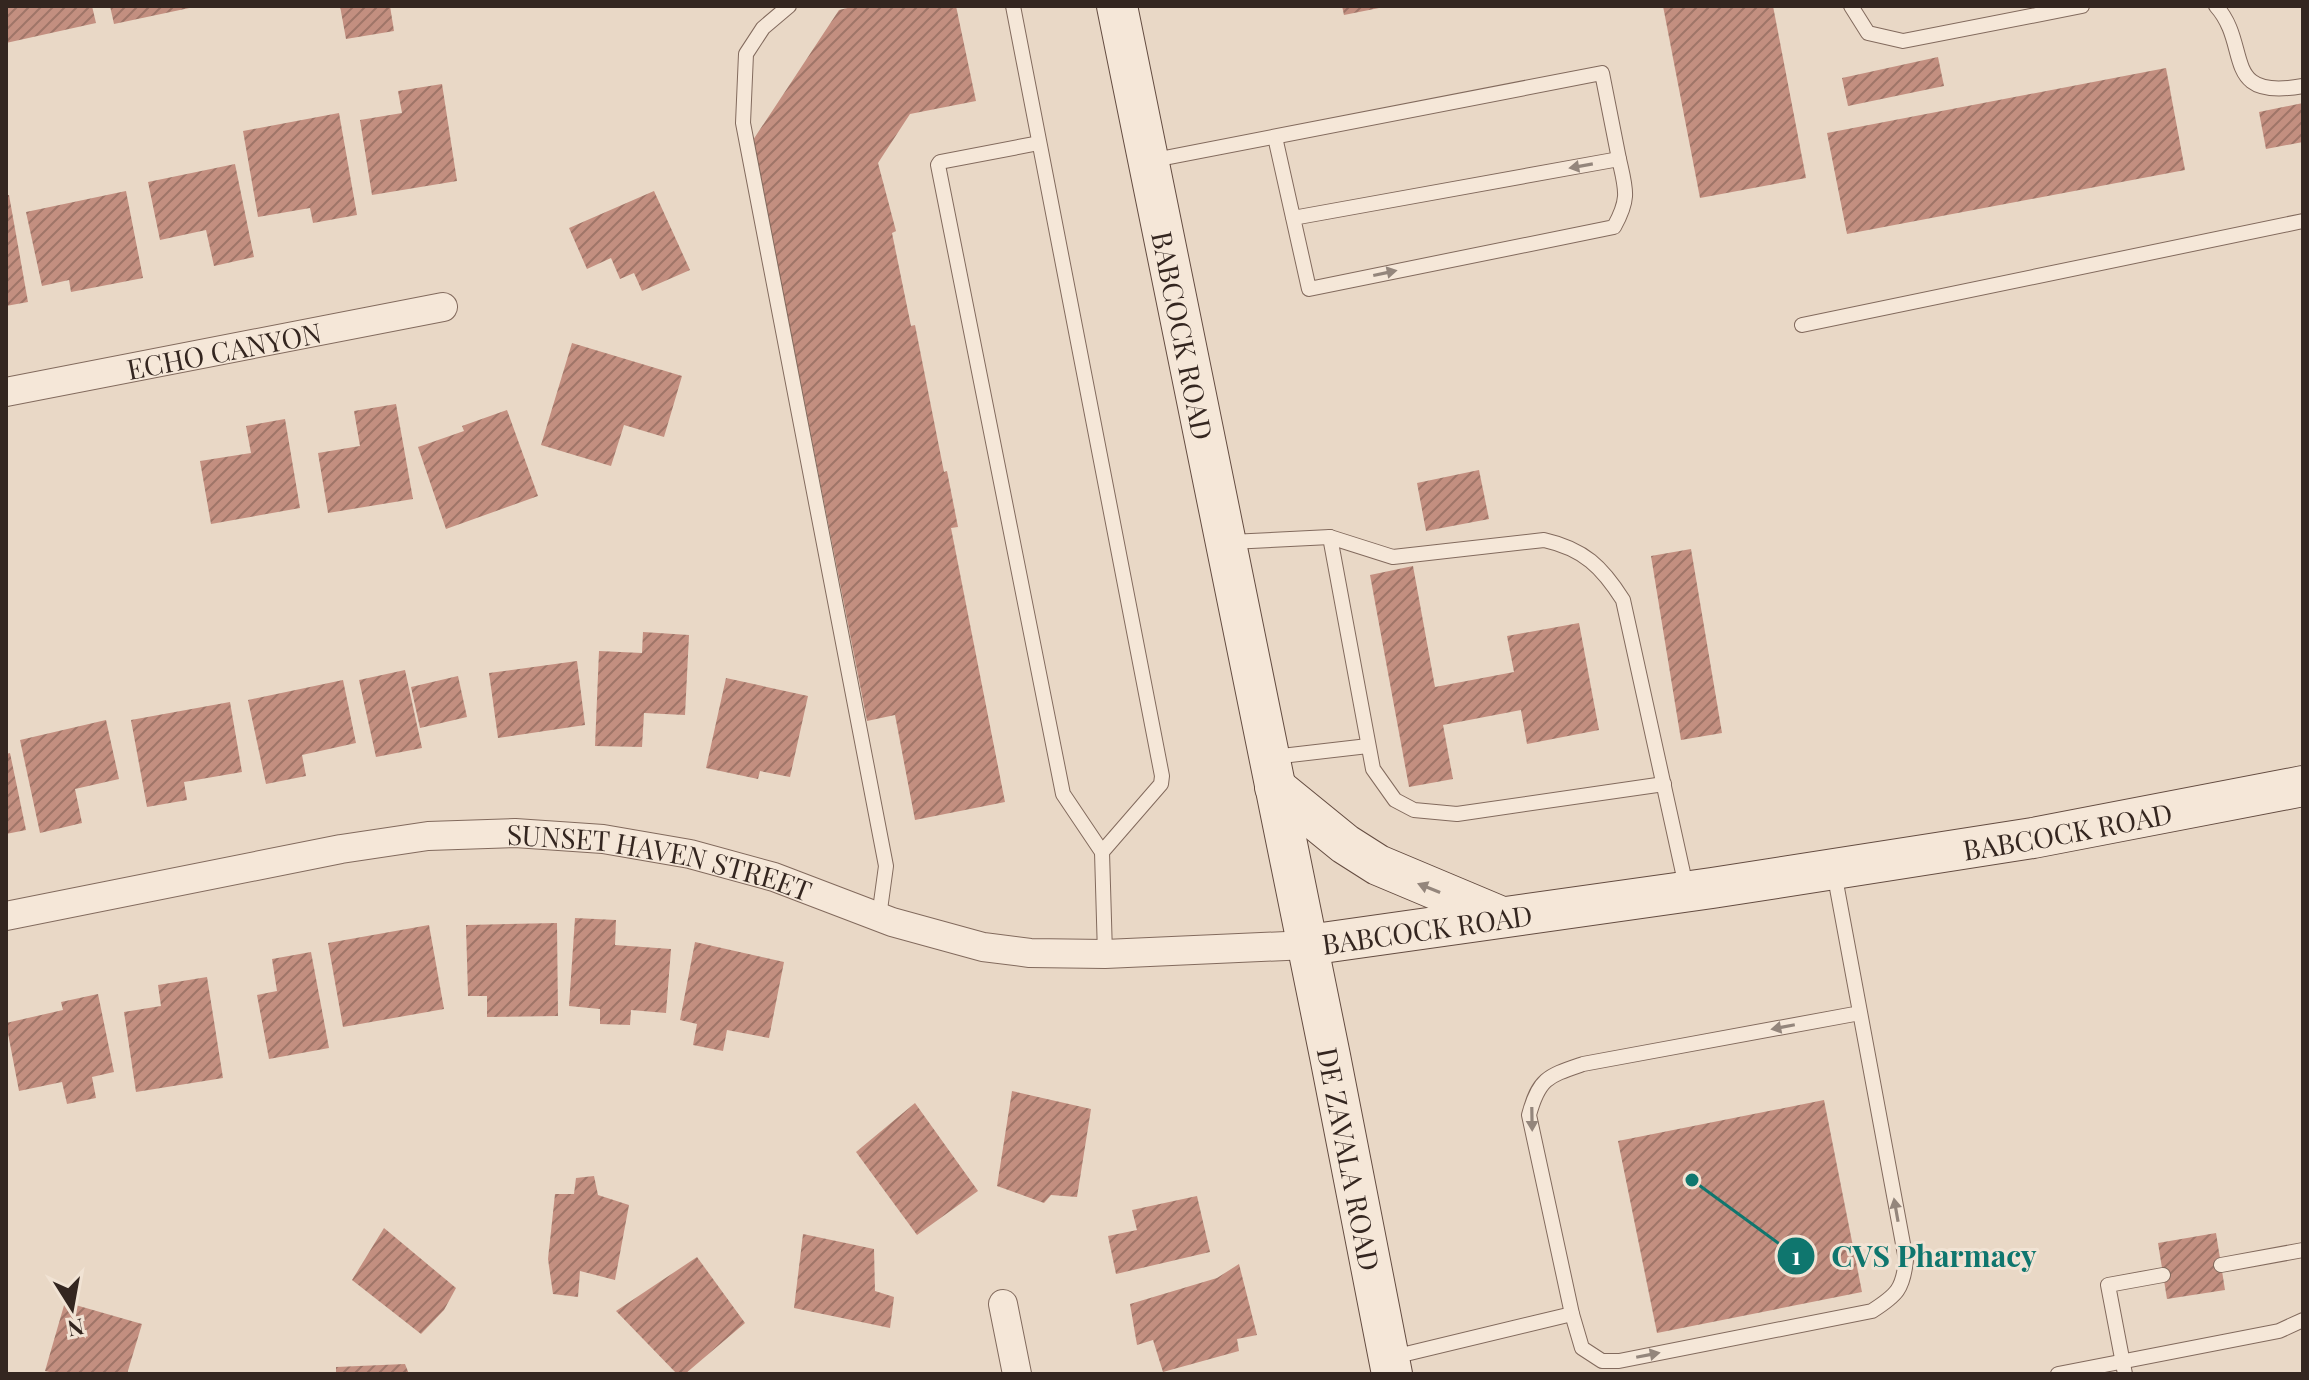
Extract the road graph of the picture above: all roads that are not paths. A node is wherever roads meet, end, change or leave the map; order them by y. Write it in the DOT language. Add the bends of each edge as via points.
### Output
graph roads {
  1 [pos="789,6"];
  2 [pos="1013,6"];
  3 [pos="1117,6"];
  4 [pos="1851,6"];
  5 [pos="2082,6"];
  6 [pos="2216,6"];
  7 [pos="2303,86"];
  8 [pos="1275,137"];
  9 [pos="1039,143"];
  10 [pos="1619,159"];
  11 [pos="1149,161"];
  12 [pos="1293,218"];
  13 [pos="2303,221"];
  14 [pos="443,307"];
  15 [pos="1802,325"];
  16 [pos="6,392"];
  17 [pos="1330,537"];
  18 [pos="1226,543"];
  19 [pos="1368,746"];
  20 [pos="1272,772"];
  21 [pos="1664,784"];
  22 [pos="2303,786"];
  23 [pos="1102,852"];
  24 [pos="1834,869"];
  25 [pos="1687,891"];
  26 [pos="6,916"];
  27 [pos="879,917"];
  28 [pos="1501,917"];
  29 [pos="1308,945"];
  30 [pos="1105,954"];
  31 [pos="1860,1013"];
  32 [pos="2303,1250"];
  33 [pos="2221,1265"];
  34 [pos="2163,1275"];
  35 [pos="1003,1304"];
  36 [pos="1572,1314"];
  37 [pos="2303,1320"];
  38 [pos="1391,1366"];
  39 [pos="2124,1368"];
  40 [pos="1017,1374"];
  41 [pos="2058,1374"];
  1 -- 27 [label="lane" via="763,28 746,54 743,123 886,866"];
  2 -- 9 [label="lane"];
  3 -- 11 [label="main road, BABCOCK ROAD"];
  4 -- 5 [label="lane" via="1868,33 1903,41"];
  6 -- 7 [label="lane" via="2228,19 2239,64 2253,83 2278,90"];
  8 -- 10 [label="lane" via="1602,73"];
  8 -- 11 [label="lane"];
  8 -- 12 [label="lane"];
  9 -- 23 [label="lane" via="1162,776 1161,784"];
  9 -- 23 [label="lane" via="938,165 1063,794"];
  10 -- 12 [label="lane, one-way"];
  12 -- 10 [label="lane, one-way" via="1309,289 1614,227 1625,206"];
  11 -- 18 [label="main road, BABCOCK ROAD"];
  13 -- 15 [label="lane"];
  14 -- 16 [label="street, ECHO CANYON"];
  17 -- 18 [label="lane"];
  17 -- 19 [label="lane"];
  17 -- 21 [label="lane" via="1393,557 1544,540 1566,545 1600,568 1623,600"];
  18 -- 20 [label="main road, BABCOCK ROAD"];
  19 -- 20 [label="lane"];
  19 -- 21 [label="lane" via="1382,784 1395,800 1414,810 1457,814"];
  28 -- 20 [label="main road, one-way" via="1378,865 1345,844"];
  20 -- 29 [label="main road, BABCOCK ROAD"];
  21 -- 25 [label="lane"];
  22 -- 24 [label="main road, BABCOCK ROAD" via="2033,838"];
  23 -- 30 [label="lane"];
  24 -- 25 [label="main road, BABCOCK ROAD"];
  24 -- 31 [label="lane"];
  25 -- 28 [label="main road, BABCOCK ROAD"];
  26 -- 27 [label="street, SUNSET HAVEN STREET" via="341,849 428,836 515,833 603,839 690,854 774,877"];
  27 -- 30 [label="street, SUNSET HAVEN STREET" via="983,947"];
  28 -- 29 [label="main road, BABCOCK ROAD"];
  29 -- 30 [label="street, SUNSET HAVEN STREET"];
  29 -- 38 [label="main road, DE ZAVALA ROAD"];
  31 -- 36 [label="lane, one-way" via="1583,1064 1554,1074 1536,1090 1529,1115"];
  36 -- 31 [label="lane, one-way" via="1582,1348 1602,1361 1619,1361 1872,1311 1888,1300 1903,1282 1906,1260"];
  32 -- 33 [label="lane"];
  34 -- 39 [label="lane" via="2108,1285"];
  35 -- 40 [label="street"];
  36 -- 38 [label="lane"];
  37 -- 39 [label="lane" via="2279,1331"];
  39 -- 41 [label="lane"];
}
